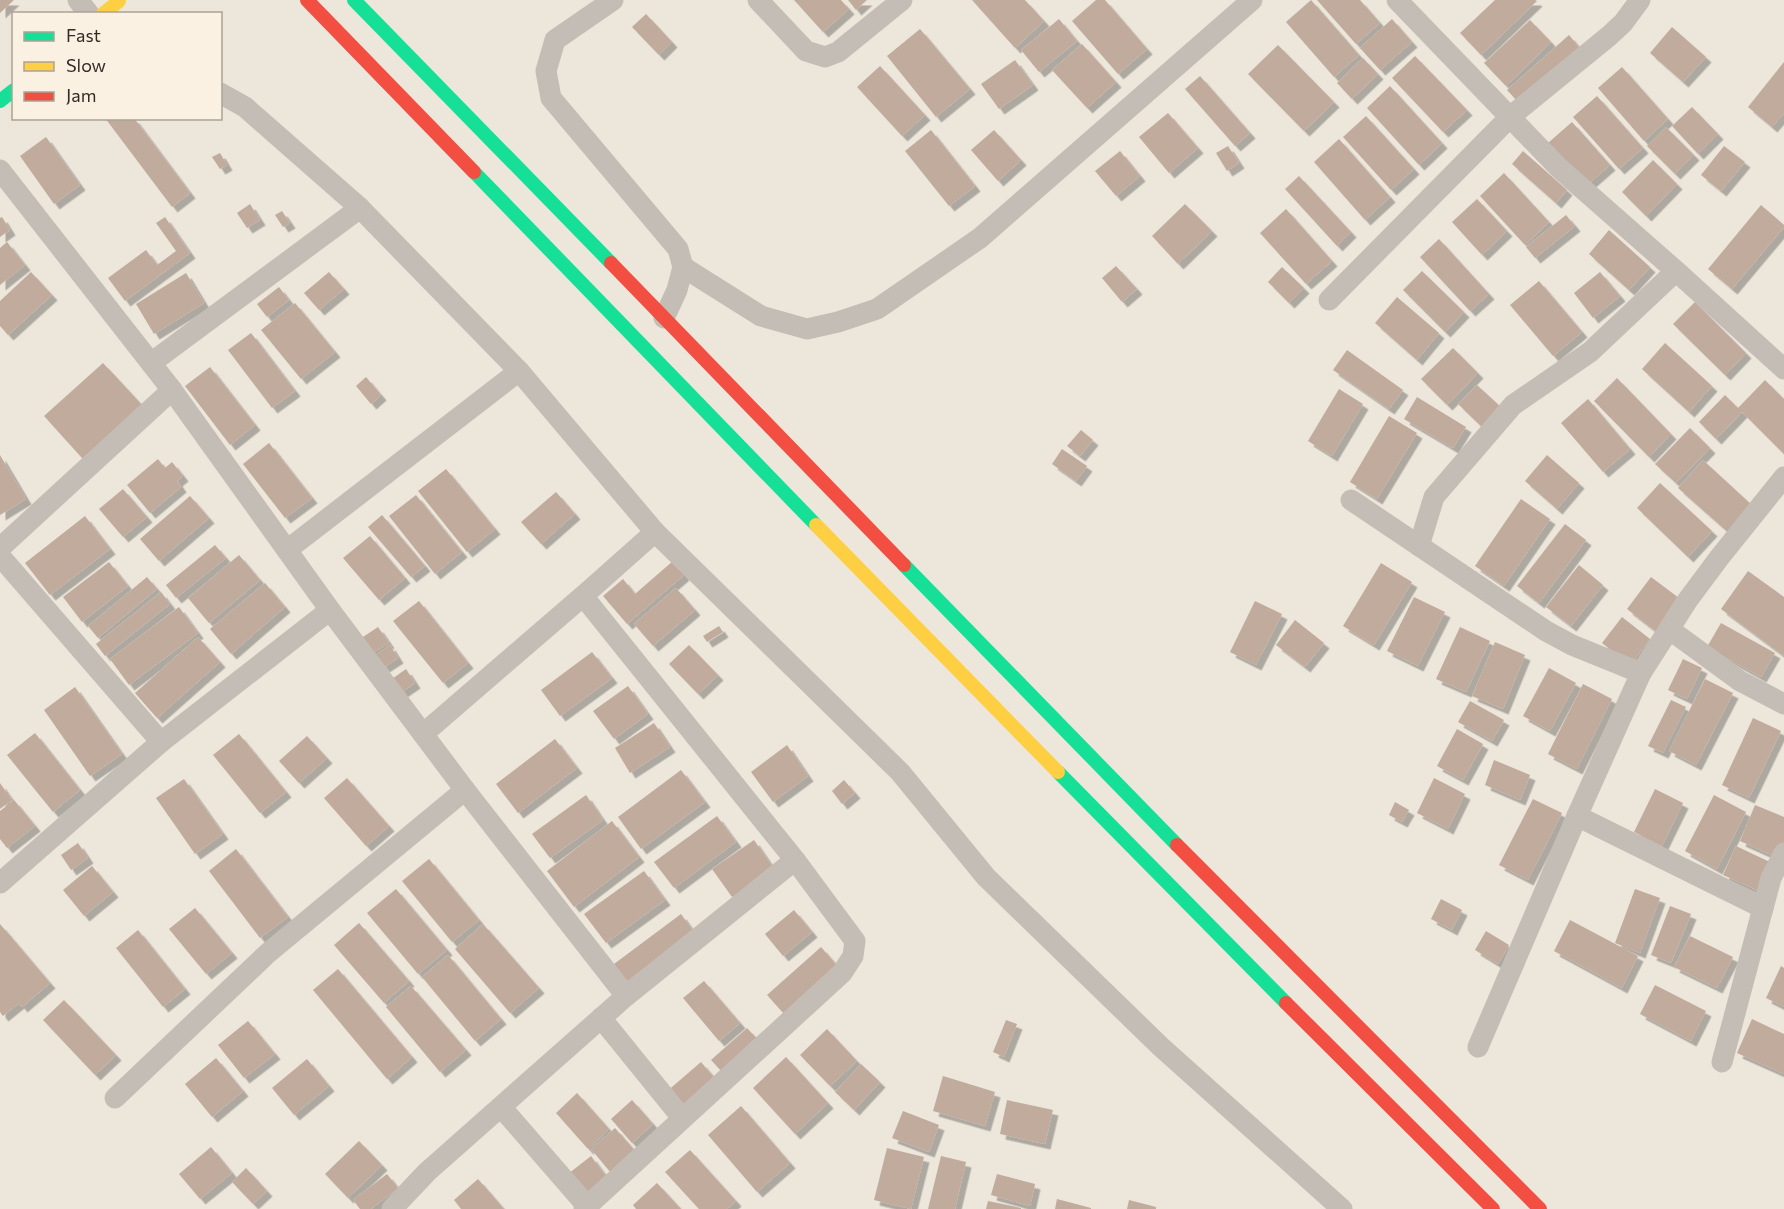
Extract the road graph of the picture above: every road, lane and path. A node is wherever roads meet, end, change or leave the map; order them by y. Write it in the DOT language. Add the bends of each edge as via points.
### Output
graph roads {
  1 [pos="78,0"];
  2 [pos="307,0"];
  3 [pos="354,0"];
  4 [pos="613,0"];
  5 [pos="758,0"];
  6 [pos="902,0"];
  7 [pos="1252,0"];
  8 [pos="1397,0"];
  9 [pos="1640,0"];
  10 [pos="119,1"];
  11 [pos="87,12"];
  12 [pos="105,12"];
  13 [pos="12,92"];
  14 [pos="222,94"];
  15 [pos="0,102"];
  16 [pos="1510,117"];
  17 [pos="0,170"];
  18 [pos="360,208"];
  19 [pos="683,267"];
  20 [pos="1676,271"];
  21 [pos="1329,300"];
  22 [pos="664,318"];
  23 [pos="151,363"];
  24 [pos="1784,369"];
  25 [pos="519,371"];
  26 [pos="172,390"];
  27 [pos="1784,477"];
  28 [pos="1351,500"];
  29 [pos="655,532"];
  30 [pos="1419,546"];
  31 [pos="0,548"];
  32 [pos="287,550"];
  33 [pos="0,556"];
  34 [pos="583,596"];
  35 [pos="330,610"];
  36 [pos="1670,629"];
  37 [pos="1641,673"];
  38 [pos="1784,704"];
  39 [pos="423,734"];
  40 [pos="161,742"];
  41 [pos="465,790"];
  42 [pos="1577,816"];
  43 [pos="1784,853"];
  44 [pos="795,860"];
  45 [pos="0,883"];
  46 [pos="1763,908"];
  47 [pos="626,996"];
  48 [pos="601,1018"];
  49 [pos="1478,1047"];
  50 [pos="1722,1062"];
  51 [pos="115,1098"];
  52 [pos="501,1107"];
  53 [pos="682,1118"];
  54 [pos="585,1208"];
  55 [pos="392,1209"];
  56 [pos="1342,1209"];
  57 [pos="1493,1209"];
  58 [pos="1540,1209"];
  1 -- 11 [label="street"];
  2 -- 57 [label="main road" via="1194,912"];
  3 -- 22 [label="main road"];
  4 -- 19 [label="street" via="555,40 546,71 551,98 678,249"];
  5 -- 6 [label="street" via="806,51 825,57 838,52"];
  7 -- 19 [label="street" via="980,238 877,309 807,329 761,316"];
  8 -- 16 [label="street"];
  9 -- 16 [label="street" via="1609,36"];
  10 -- 12 [label="main road"];
  13 -- 15 [label="main road"];
  14 -- 18 [label="street" via="245,107"];
  16 -- 20 [label="street" via="1559,168"];
  16 -- 21 [label="street"];
  17 -- 23 [label="street"];
  18 -- 23 [label="street"];
  18 -- 25 [label="street"];
  19 -- 22 [label="street"];
  20 -- 24 [label="street"];
  20 -- 30 [label="street" via="1590,352 1513,405 1434,497"];
  22 -- 58 [label="main road" via="1208,877"];
  23 -- 26 [label="street"];
  25 -- 29 [label="street"];
  25 -- 32 [label="street"];
  26 -- 31 [label="street"];
  26 -- 32 [label="street"];
  27 -- 36 [label="street" via="1719,558"];
  28 -- 30 [label="street"];
  29 -- 34 [label="street"];
  29 -- 56 [label="street" via="900,772 986,877 1160,1046"];
  30 -- 37 [label="street" via="1546,631"];
  32 -- 35 [label="street"];
  33 -- 40 [label="street"];
  34 -- 39 [label="street"];
  34 -- 44 [label="street"];
  35 -- 39 [label="street"];
  35 -- 40 [label="street"];
  36 -- 37 [label="street"];
  36 -- 38 [label="street" via="1740,681"];
  37 -- 42 [label="street"];
  39 -- 41 [label="street"];
  40 -- 45 [label="street"];
  41 -- 47 [label="street"];
  41 -- 51 [label="street" via="268,953"];
  42 -- 46 [label="street"];
  42 -- 49 [label="street"];
  43 -- 46 [label="street" via="1771,878"];
  44 -- 47 [label="street"];
  44 -- 53 [label="street" via="855,941 853,956 842,973"];
  46 -- 50 [label="street"];
  47 -- 48 [label="street"];
  48 -- 52 [label="street"];
  48 -- 53 [label="street"];
  52 -- 54 [label="street"];
  52 -- 55 [label="street" via="427,1172"];
  53 -- 54 [label="street"];
}
